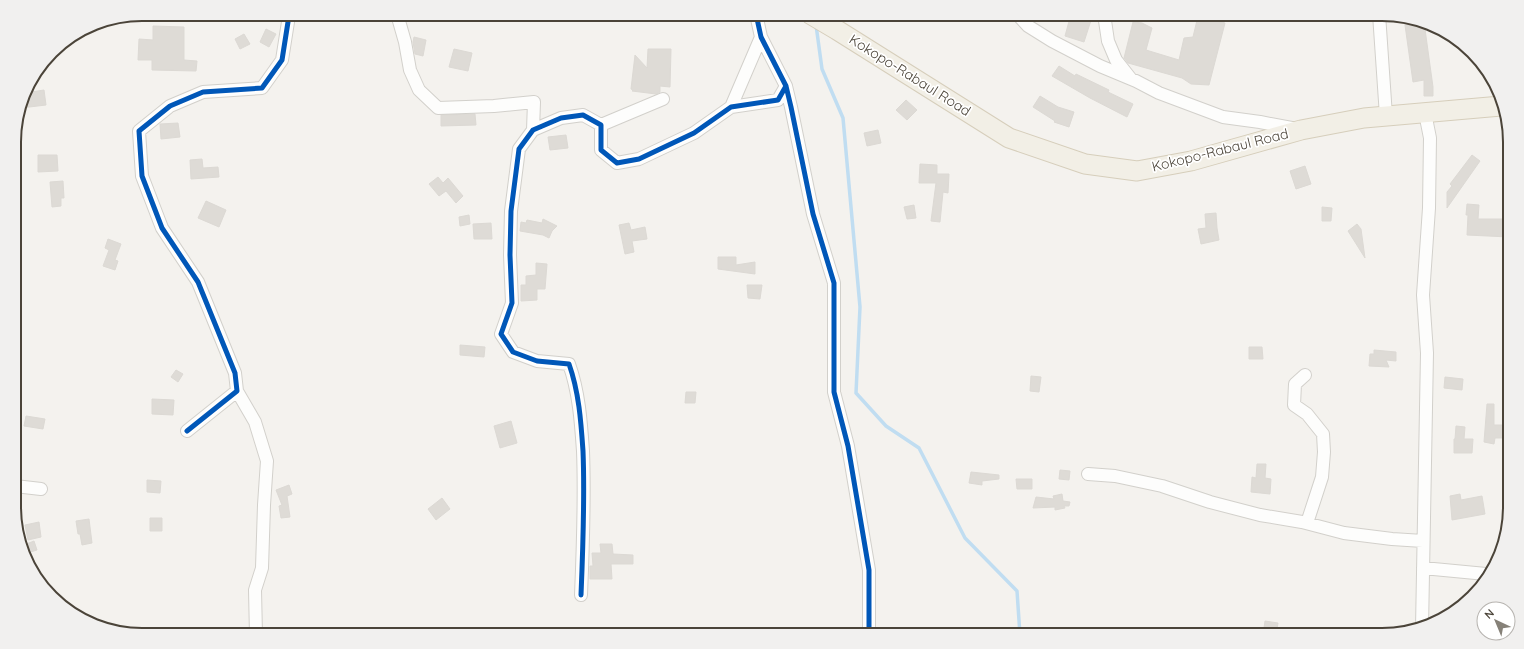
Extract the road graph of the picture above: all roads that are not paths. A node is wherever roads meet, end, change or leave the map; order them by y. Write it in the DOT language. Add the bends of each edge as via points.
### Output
graph roads {
  1 [pos="288,21"];
  2 [pos="399,21"];
  3 [pos="758,21"];
  4 [pos="822,21"];
  5 [pos="1023,21"];
  6 [pos="1105,21"];
  7 [pos="1379,21"];
  8 [pos="761,37"];
  9 [pos="1131,79"];
  10 [pos="786,86"];
  11 [pos="663,99"];
  12 [pos="731,106"];
  13 [pos="1497,106"];
  14 [pos="1425,112"];
  15 [pos="1386,116"];
  16 [pos="601,125"];
  17 [pos="533,130"];
  18 [pos="1301,130"];
  19 [pos="1304,375"];
  20 [pos="237,391"];
  21 [pos="187,431"];
  22 [pos="1088,474"];
  23 [pos="21,487"];
  24 [pos="41,489"];
  25 [pos="1307,523"];
  26 [pos="1423,541"];
  27 [pos="1423,568"];
  28 [pos="1483,574"];
  29 [pos="581,595"];
  30 [pos="1422,621"];
  31 [pos="256,628"];
  32 [pos="869,628"];
  1 -- 20 [label="street" via="282,60 262,88 203,92 170,106 139,131 142,176 162,228 198,282 235,374"];
  2 -- 17 [label="street" via="410,70 419,90 438,108 534,102"];
  3 -- 8 [label="street"];
  4 -- 18 [label="main road, Kokopo-Rabaul Road" via="1009,138 1085,164 1138,171 1191,161"];
  5 -- 9 [label="street" via="1052,42"];
  6 -- 9 [label="street" via="1108,41 1116,60"];
  7 -- 15 [label="street"];
  8 -- 10 [label="street"];
  8 -- 12 [label="street"];
  9 -- 18 [label="street" via="1159,93 1223,117"];
  10 -- 12 [label="street" via="778,100"];
  10 -- 32 [label="street" via="813,214 834,283 834,392 848,446 869,570"];
  11 -- 16 [label="street"];
  12 -- 16 [label="street" via="694,133 639,159 617,163 601,150"];
  13 -- 14 [label="main road, Kokopo-Rabaul Road"];
  14 -- 15 [label="main road, Kokopo-Rabaul Road"];
  14 -- 26 [label="street" via="1430,138 1429,208 1423,295 1427,354"];
  15 -- 18 [label="main road, Kokopo-Rabaul Road"];
  16 -- 17 [label="street" via="583,116 561,118"];
  17 -- 29 [label="street" via="519,150 512,211 512,303 501,334 513,352 537,361 569,364 573,377 581,422 585,492"];
  19 -- 25 [label="street" via="1295,384 1294,405 1307,414 1323,434 1324,452 1322,477"];
  20 -- 21 [label="street"];
  20 -- 31 [label="street" via="255,422 267,461 262,568 255,590"];
  22 -- 25 [label="street" via="1115,476 1162,486 1260,515"];
  23 -- 24 [label="street"];
  25 -- 26 [label="street" via="1344,533"];
  26 -- 27 [label="street"];
  27 -- 28 [label="street"];
  27 -- 30 [label="street"];
}
